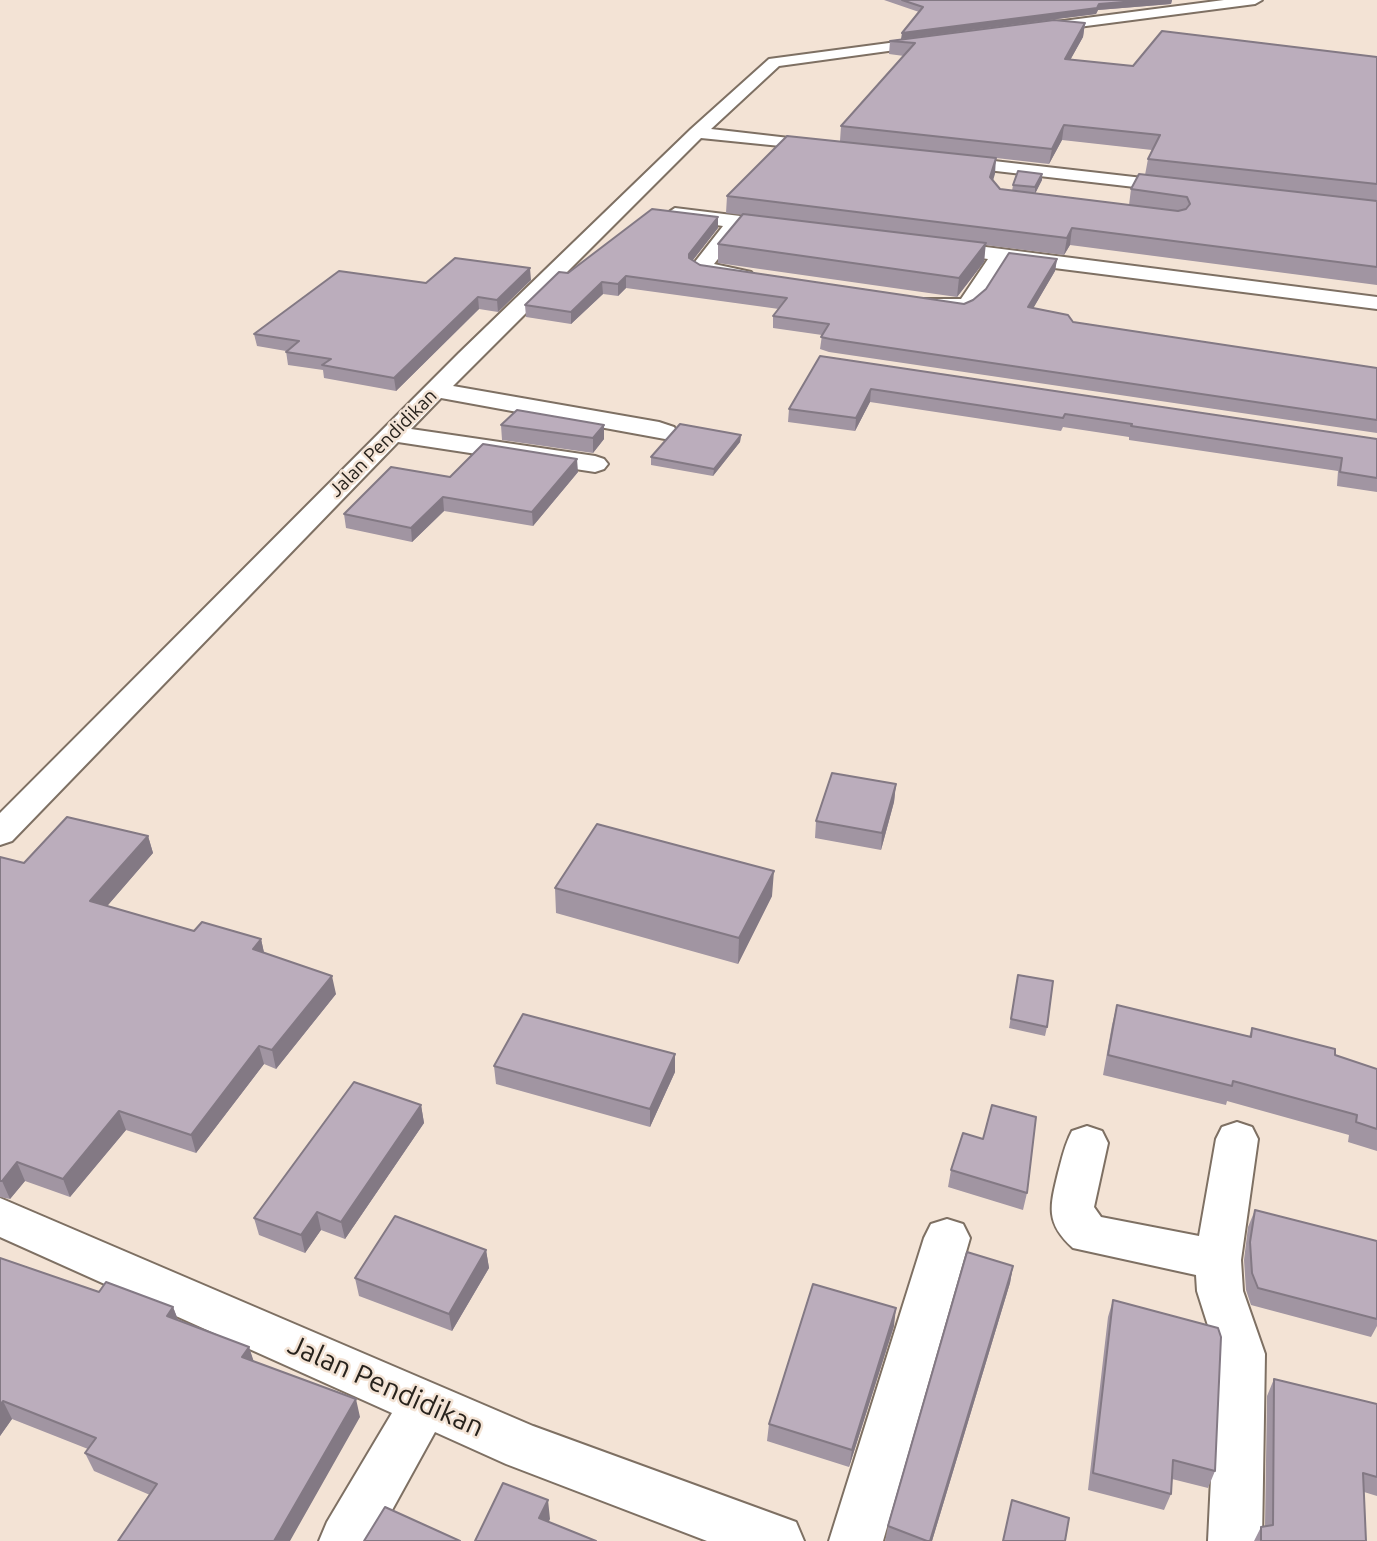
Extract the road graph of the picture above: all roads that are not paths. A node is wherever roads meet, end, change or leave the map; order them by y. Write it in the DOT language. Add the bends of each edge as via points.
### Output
graph roads {
  1 [pos="1255,0"];
  2 [pos="1124,3"];
  3 [pos="1162,13"];
  4 [pos="1030,30"];
  5 [pos="951,40"];
  6 [pos="697,133"];
  7 [pos="846,149"];
  8 [pos="927,158"];
  9 [pos="1199,189"];
  10 [pos="624,208"];
  11 [pos="737,221"];
  12 [pos="807,230"];
  13 [pos="918,245"];
  14 [pos="1001,256"];
  15 [pos="762,278"];
  16 [pos="913,302"];
  17 [pos="1377,303"];
  18 [pos="436,390"];
  19 [pos="665,432"];
  20 [pos="392,434"];
  21 [pos="595,464"];
  22 [pos="0,833"];
  23 [pos="1237,1139"];
  24 [pos="1087,1143"];
  25 [pos="0,1217"];
  26 [pos="947,1238"];
  27 [pos="1218,1260"];
  28 [pos="425,1403"];
  29 [pos="346,1541"];
  30 [pos="777,1541"];
  31 [pos="856,1541"];
  32 [pos="1235,1541"];
  1 -- 3 [label="street"];
  2 -- 3 [label="street"];
  3 -- 4 [label="street"];
  5 -- 6 [label="street, Jalan Pendidikan" via="774,62"];
  6 -- 7 [label="street"];
  6 -- 10 [label="street, Jalan Pendidikan"];
  8 -- 9 [label="street" via="1005,176"];
  10 -- 11 [label="street"];
  10 -- 18 [label="street, Jalan Pendidikan"];
  11 -- 12 [label="street"];
  11 -- 15 [label="street" via="701,267"];
  13 -- 14 [label="street"];
  14 -- 16 [label="street" via="963,307"];
  14 -- 17 [label="street"];
  18 -- 19 [label="street"];
  18 -- 20 [label="street, Jalan Pendidikan"];
  20 -- 21 [label="street"];
  20 -- 22 [label="street, Jalan Pendidikan"];
  23 -- 27 [label="street"];
  24 -- 27 [label="street" via="1072,1207 1076,1223 1089,1234"];
  25 -- 28 [label="street, Jalan Pendidikan"];
  26 -- 31 [label="street"];
  27 -- 32 [label="street" via="1220,1290 1241,1354"];
  28 -- 29 [label="street"];
  28 -- 30 [label="street, Jalan Pendidikan" via="524,1447"];
}
